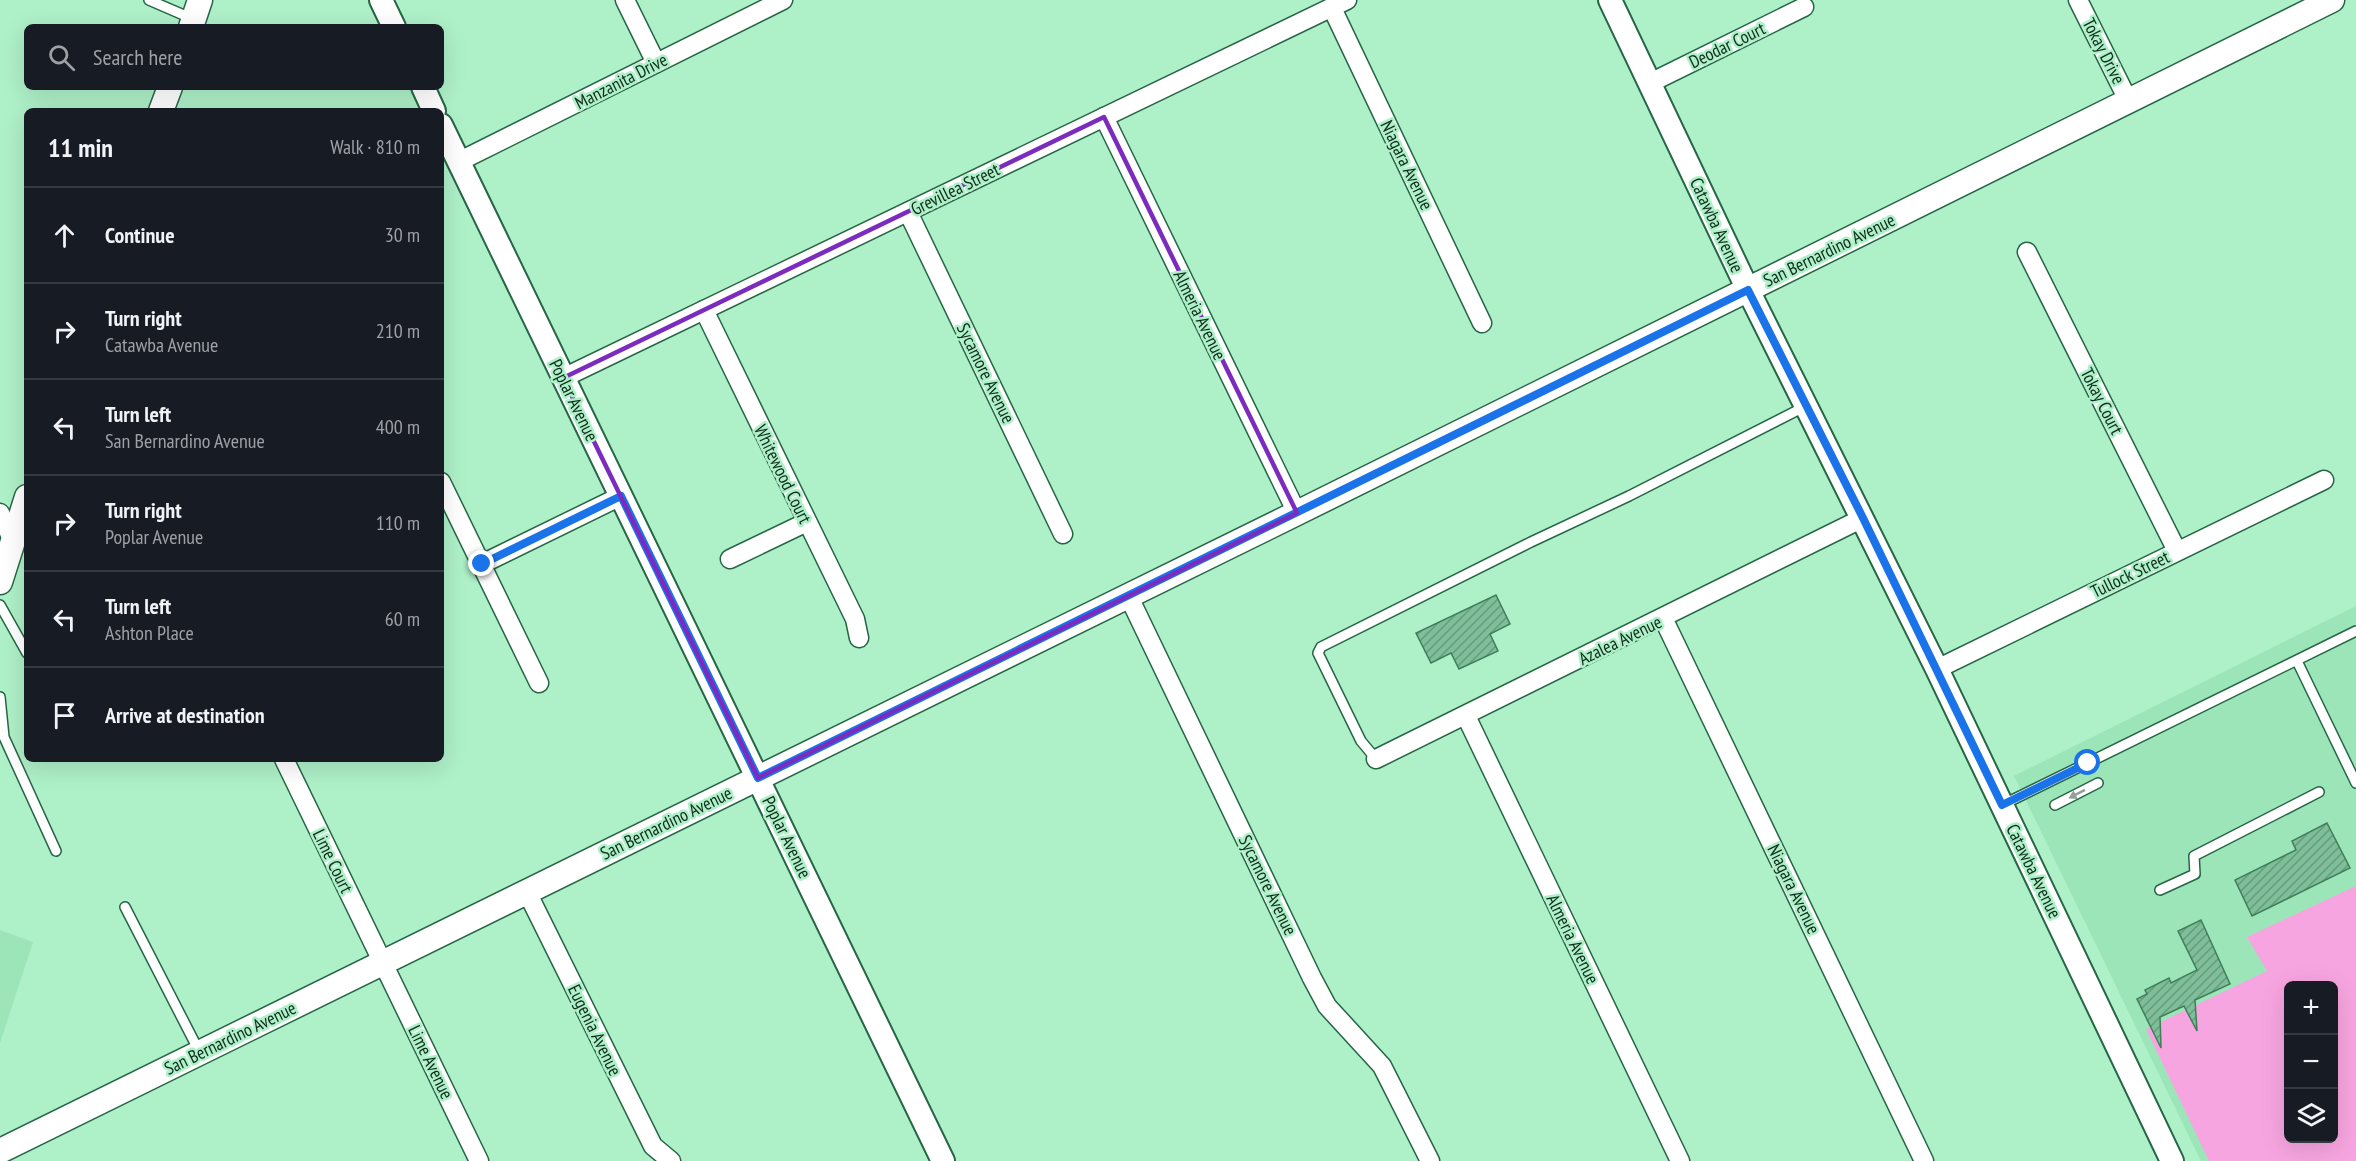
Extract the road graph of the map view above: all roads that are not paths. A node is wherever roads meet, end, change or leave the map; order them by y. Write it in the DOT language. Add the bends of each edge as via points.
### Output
graph roads {
  1 [pos="149,0"];
  2 [pos="381,0"];
  3 [pos="625,0"];
  4 [pos="783,0"];
  5 [pos="1610,0"];
  6 [pos="2078,0"];
  7 [pos="2332,0"];
  8 [pos="1340,4"];
  9 [pos="1804,7"];
  10 [pos="195,15"];
  11 [pos="393,24"];
  12 [pos="656,63"];
  13 [pos="1650,83"];
  14 [pos="169,90"];
  15 [pos="424,90"];
  16 [pos="2129,102"];
  17 [pos="162,108"];
  18 [pos="433,108"];
  19 [pos="1104,117"];
  20 [pos="444,132"];
  21 [pos="458,162"];
  22 [pos="908,212"];
  23 [pos="2027,252"];
  24 [pos="1748,290"];
  25 [pos="704,310"];
  26 [pos="1482,323"];
  27 [pos="563,378"];
  28 [pos="1807,405"];
  29 [pos="2324,480"];
  30 [pos="444,489"];
  31 [pos="621,496"];
  32 [pos="24,505"];
  33 [pos="0,513"];
  34 [pos="1297,513"];
  35 [pos="1863,518"];
  36 [pos="807,522"];
  37 [pos="1063,534"];
  38 [pos="7,550"];
  39 [pos="2177,551"];
  40 [pos="730,559"];
  41 [pos="482,564"];
  42 [pos="0,582"];
  43 [pos="1128,595"];
  44 [pos="0,605"];
  45 [pos="1663,618"];
  46 [pos="2356,631"];
  47 [pos="859,638"];
  48 [pos="24,648"];
  49 [pos="2296,661"];
  50 [pos="1937,669"];
  51 [pos="539,683"];
  52 [pos="0,697"];
  53 [pos="1466,716"];
  54 [pos="1376,759"];
  55 [pos="285,762"];
  56 [pos="758,778"];
  57 [pos="2098,783"];
  58 [pos="2356,783"];
  59 [pos="2319,792"];
  60 [pos="2002,805"];
  61 [pos="2055,805"];
  62 [pos="56,851"];
  63 [pos="2160,890"];
  64 [pos="527,892"];
  65 [pos="125,907"];
  66 [pos="383,964"];
  67 [pos="200,1053"];
  68 [pos="0,1151"];
  69 [pos="479,1161"];
  70 [pos="671,1161"];
  71 [pos="943,1161"];
  72 [pos="1430,1161"];
  73 [pos="1680,1161"];
  74 [pos="1924,1161"];
  75 [pos="2172,1161"];
  1 -- 10 [label="lane"];
  2 -- 11 [label="street"];
  3 -- 12 [label="street"];
  4 -- 12 [label="street, Manzanita Drive"];
  5 -- 13 [label="street, Catawba Avenue"];
  6 -- 16 [label="street, Tokay Drive"];
  7 -- 16 [label="main road, San Bernardino Avenue"];
  8 -- 19 [label="street, Grevillea Street"];
  8 -- 26 [label="street, Niagara Avenue"];
  9 -- 13 [label="street, Deodar Court"];
  12 -- 21 [label="street, Manzanita Drive"];
  13 -- 24 [label="street, Catawba Avenue"];
  14 -- 17 [label="main road"];
  15 -- 18 [label="street"];
  16 -- 24 [label="main road, San Bernardino Avenue"];
  19 -- 22 [label="street, Grevillea Street"];
  19 -- 34 [label="street, Almeria Avenue"];
  20 -- 21 [label="street, Poplar Avenue"];
  21 -- 27 [label="street, Poplar Avenue"];
  22 -- 25 [label="street, Grevillea Street"];
  22 -- 37 [label="street, Sycamore Avenue"];
  23 -- 39 [label="street, Tokay Court"];
  24 -- 28 [label="street, Catawba Avenue"];
  24 -- 34 [label="main road, San Bernardino Avenue"];
  25 -- 27 [label="street, Grevillea Street"];
  25 -- 36 [label="street, Whitewood Court"];
  27 -- 31 [label="street, Poplar Avenue"];
  28 -- 35 [label="street, Catawba Avenue"];
  28 -- 54 [label="lane" via="1321,647 1318,653 1361,741"];
  29 -- 39 [label="street, Tullock Street"];
  30 -- 41 [label="street"];
  31 -- 41 [label="street"];
  31 -- 56 [label="street, Poplar Avenue"];
  32 -- 38 [label="main road"];
  33 -- 38 [label="street"];
  34 -- 43 [label="main road, San Bernardino Avenue"];
  35 -- 45 [label="street, Azalea Avenue"];
  35 -- 50 [label="street, Catawba Avenue"];
  36 -- 40 [label="street"];
  36 -- 47 [label="street, Whitewood Court" via="855,619"];
  38 -- 42 [label="main road"];
  39 -- 50 [label="street, Tullock Street"];
  41 -- 51 [label="street"];
  43 -- 56 [label="main road, San Bernardino Avenue"];
  43 -- 72 [label="street, Sycamore Avenue" via="1312,978 1328,1006 1382,1066"];
  44 -- 48 [label="lane"];
  45 -- 53 [label="street, Azalea Avenue"];
  45 -- 74 [label="street, Niagara Avenue"];
  46 -- 49 [label="lane"];
  49 -- 58 [label="lane"];
  49 -- 60 [label="lane"];
  50 -- 60 [label="street, Catawba Avenue"];
  52 -- 62 [label="lane" via="4,737"];
  53 -- 54 [label="street, Azalea Avenue"];
  53 -- 73 [label="street, Almeria Avenue"];
  55 -- 66 [label="street, Lime Court"];
  56 -- 64 [label="main road, San Bernardino Avenue"];
  56 -- 71 [label="street, Poplar Avenue"];
  57 -- 61 [label="lane, one-way"];
  59 -- 63 [label="lane" via="2194,856 2195,874"];
  60 -- 75 [label="street, Catawba Avenue"];
  64 -- 66 [label="main road, San Bernardino Avenue"];
  64 -- 70 [label="street, Eugenia Avenue" via="653,1146"];
  65 -- 67 [label="lane"];
  66 -- 67 [label="main road, San Bernardino Avenue"];
  66 -- 69 [label="street, Lime Avenue"];
  67 -- 68 [label="main road, San Bernardino Avenue"];
}
